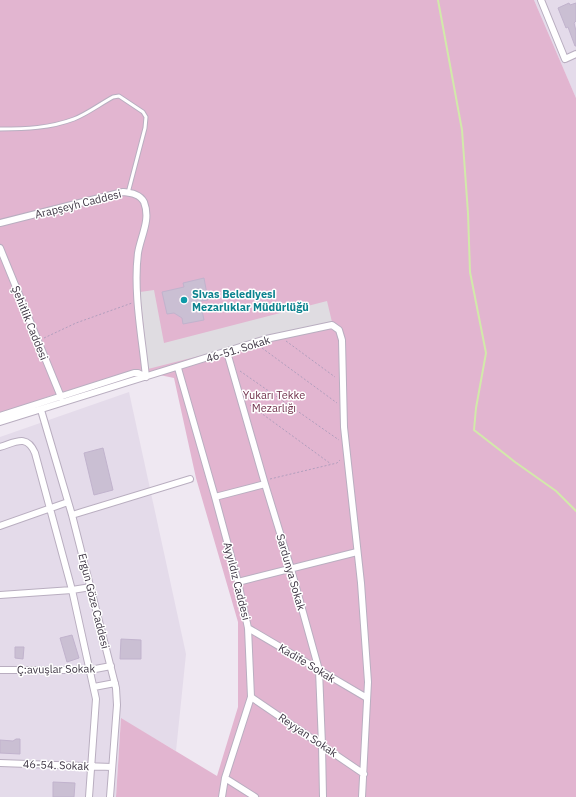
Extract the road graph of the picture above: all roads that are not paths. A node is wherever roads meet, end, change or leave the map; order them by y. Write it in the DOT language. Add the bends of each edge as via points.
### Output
graph roads {
  1 [pos="540,0"];
  2 [pos="576,54"];
  3 [pos="0,130"];
  4 [pos="128,193"];
  5 [pos="0,224"];
  6 [pos="0,248"];
  7 [pos="227,352"];
  8 [pos="178,368"];
  9 [pos="146,377"];
  10 [pos="61,397"];
  11 [pos="41,410"];
  12 [pos="0,418"];
  13 [pos="0,447"];
  14 [pos="190,479"];
  15 [pos="264,482"];
  16 [pos="215,497"];
  17 [pos="68,502"];
  18 [pos="50,509"];
  19 [pos="72,515"];
  20 [pos="0,526"];
  21 [pos="357,552"];
  22 [pos="291,569"];
  23 [pos="238,582"];
  24 [pos="91,587"];
  25 [pos="72,590"];
  26 [pos="0,595"];
  27 [pos="248,628"];
  28 [pos="111,666"];
  29 [pos="0,670"];
  30 [pos="90,670"];
  31 [pos="319,670"];
  32 [pos="115,683"];
  33 [pos="94,687"];
  34 [pos="251,697"];
  35 [pos="366,698"];
  36 [pos="322,744"];
  37 [pos="0,763"];
  38 [pos="91,766"];
  39 [pos="112,767"];
  40 [pos="364,774"];
  41 [pos="225,778"];
  42 [pos="89,797"];
  43 [pos="110,797"];
  44 [pos="222,797"];
  45 [pos="255,797"];
  46 [pos="323,797"];
  47 [pos="362,797"];
  1 -- 2 [label="street" via="565,58"];
  3 -- 4 [label="lane" via="52,126 76,118 119,96 143,112 146,117"];
  4 -- 5 [label="street, Arapşeyh Caddesi" via="123,192"];
  4 -- 9 [label="street, Arapşeyh Caddesi" via="140,197 144,202 147,217 138,251 136,272"];
  6 -- 10 [label="street, Şehitlik Caddesi"];
  7 -- 8 [label="street, 46-51. Sokak"];
  7 -- 15 [label="street, Sardunya Sokak"];
  7 -- 21 [label="street, 46-51. Sokak" via="280,336 332,325 337,328 341,335 346,445"];
  8 -- 9 [label="street, 46-51. Sokak"];
  8 -- 16 [label="street, Ayyıldız Caddesi"];
  9 -- 10 [label="street, 46-51. Sokak" via="134,373"];
  9 -- 11 [label="street, 46-51. Sokak"];
  10 -- 12 [label="street, 46-51. Sokak"];
  11 -- 12 [label="street, 46-51. Sokak"];
  11 -- 17 [label="street, Ergun Göze Caddesi"];
  13 -- 18 [label="street, Ergun Göze Caddesi" via="17,441 26,442 33,447"];
  14 -- 19 [label="street"];
  15 -- 16 [label="street"];
  15 -- 22 [label="street, Sardunya Sokak"];
  16 -- 23 [label="street, Ayyıldız Caddesi"];
  17 -- 18 [label="street"];
  17 -- 19 [label="street, Ergun Göze Caddesi"];
  18 -- 20 [label="street"];
  18 -- 25 [label="street, Ergun Göze Caddesi"];
  19 -- 24 [label="street, Ergun Göze Caddesi"];
  21 -- 22 [label="street"];
  21 -- 35 [label="street" via="366,646"];
  22 -- 23 [label="street"];
  22 -- 31 [label="street, Sardunya Sokak"];
  23 -- 27 [label="street, Ayyıldız Caddesi"];
  24 -- 25 [label="street"];
  24 -- 28 [label="street, Ergun Göze Caddesi"];
  25 -- 26 [label="street"];
  25 -- 30 [label="street, Ergun Göze Caddesi"];
  27 -- 31 [label="street, Kadife Sokak"];
  27 -- 34 [label="street, Ayyıldız Caddesi"];
  28 -- 30 [label="street, Ç:avuşlar Sokak"];
  28 -- 32 [label="street, Ergun Göze Caddesi"];
  29 -- 30 [label="street, Ç:avuşlar Sokak"];
  30 -- 33 [label="street, Ergun Göze Caddesi"];
  31 -- 35 [label="street, Kadife Sokak"];
  31 -- 36 [label="street, Sardunya Sokak"];
  32 -- 33 [label="street"];
  32 -- 39 [label="street, Ergun Göze Caddesi" via="117,705"];
  33 -- 38 [label="street, Ergun Göze Caddesi" via="96,699"];
  34 -- 36 [label="street, Reyyan Sokak"];
  34 -- 41 [label="street, Ayyıldız Caddesi"];
  35 -- 40 [label="street"];
  36 -- 40 [label="street, Reyyan Sokak"];
  36 -- 46 [label="street, Sardunya Sokak"];
  37 -- 38 [label="street, 46-54. Sokak"];
  38 -- 39 [label="street, 46-54. Sokak"];
  38 -- 42 [label="street, Ergun Göze Caddesi"];
  39 -- 43 [label="street, Ergun Göze Caddesi"];
  40 -- 47 [label="street"];
  41 -- 44 [label="street, Ayyıldız Caddesi"];
  41 -- 45 [label="street"];
}
